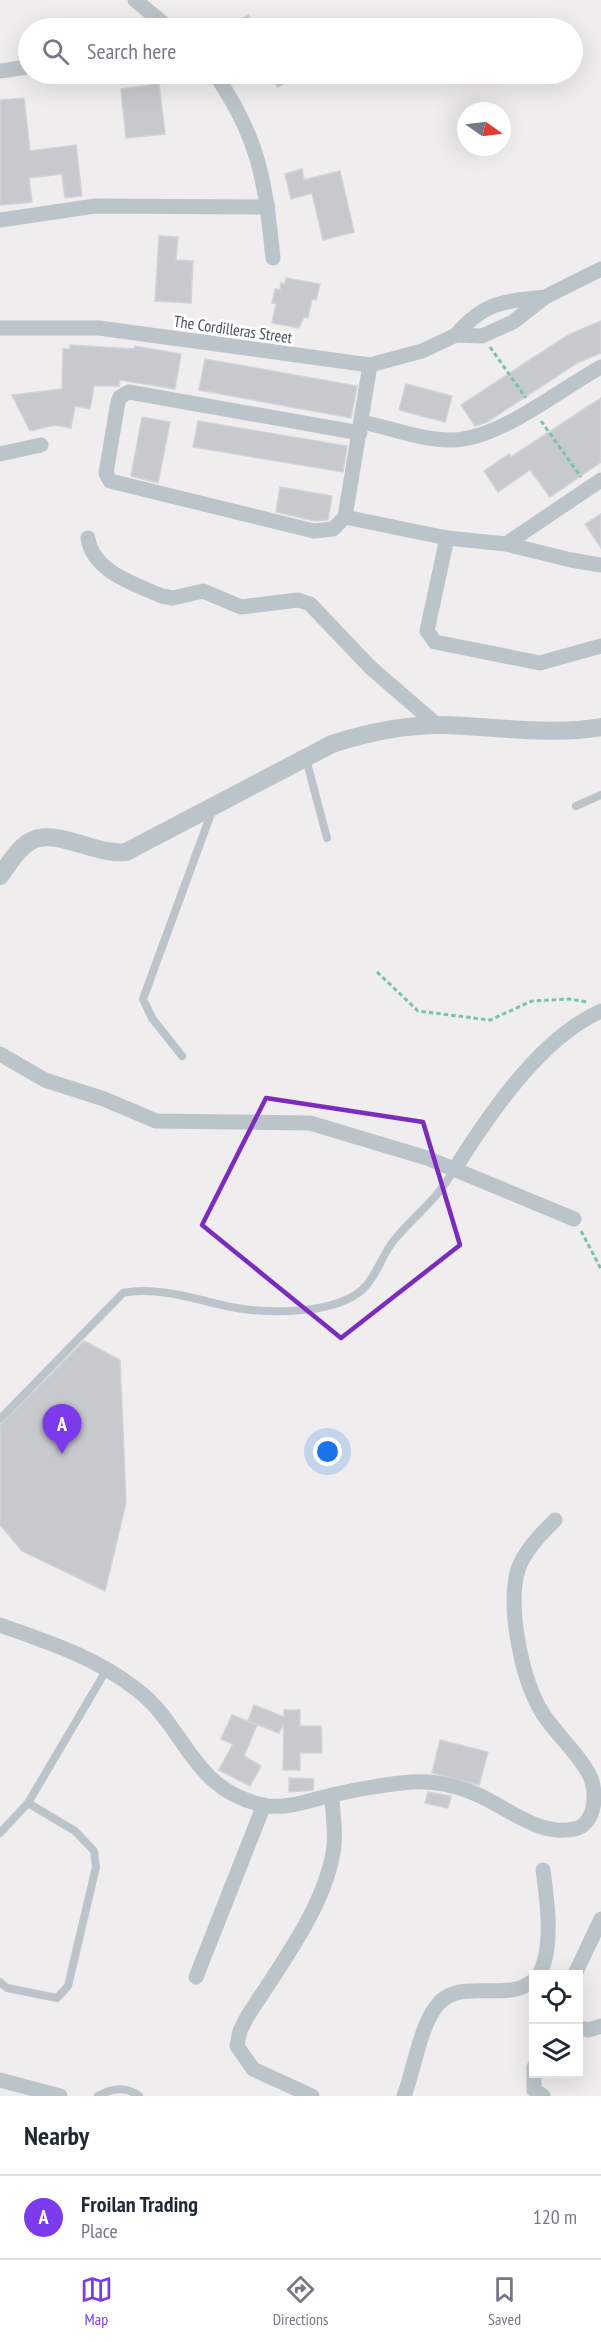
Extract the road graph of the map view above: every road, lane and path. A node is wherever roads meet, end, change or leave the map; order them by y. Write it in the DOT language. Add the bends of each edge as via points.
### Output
graph roads {
  1 [pos="135,0"];
  2 [pos="157,18"];
  3 [pos="18,68"];
  4 [pos="0,71"];
  5 [pos="222,84"];
  6 [pos="268,207"];
  7 [pos="0,220"];
  8 [pos="273,258"];
  9 [pos="601,269"];
  10 [pos="545,297"];
  11 [pos="0,328"];
  12 [pos="456,335"];
  13 [pos="482,336"];
  14 [pos="370,365"];
  15 [pos="601,367"];
  16 [pos="533,409"];
  17 [pos="361,428"];
  18 [pos="41,446"];
  19 [pos="0,454"];
  20 [pos="595,484"];
  21 [pos="345,517"];
  22 [pos="88,538"];
  23 [pos="447,538"];
  24 [pos="506,544"];
  25 [pos="601,565"];
  26 [pos="601,646"];
  27 [pos="437,725"];
  28 [pos="601,727"];
  29 [pos="306,758"];
  30 [pos="601,795"];
  31 [pos="576,806"];
  32 [pos="213,807"];
  33 [pos="327,838"];
  34 [pos="0,876"];
  35 [pos="377,972"];
  36 [pos="596,1007"];
  37 [pos="0,1054"];
  38 [pos="182,1056"];
  39 [pos="454,1170"];
  40 [pos="574,1219"];
  41 [pos="601,1269"];
  42 [pos="0,1419"];
  43 [pos="555,1520"];
  44 [pos="0,1625"];
  45 [pos="107,1669"];
  46 [pos="332,1795"];
  47 [pos="28,1803"];
  48 [pos="264,1805"];
  49 [pos="0,1833"];
  50 [pos="543,1870"];
  51 [pos="601,1919"];
  52 [pos="541,1970"];
  53 [pos="577,1970"];
  54 [pos="196,1977"];
  55 [pos="0,1982"];
  56 [pos="529,1984"];
  57 [pos="601,2025"];
  58 [pos="583,2029"];
  59 [pos="534,2078"];
  60 [pos="0,2080"];
  61 [pos="60,2096"];
  62 [pos="98,2096"];
  63 [pos="140,2096"];
  64 [pos="312,2096"];
  65 [pos="404,2096"];
  66 [pos="543,2096"];
  1 -- 2 [label="street"];
  3 -- 4 [label="street"];
  5 -- 6 [label="street" via="262,168"];
  6 -- 7 [label="street" via="95,206"];
  6 -- 8 [label="street"];
  9 -- 10 [label="street, The Cordilleras Street"];
  10 -- 12 [label="street, The Cordilleras Street" via="496,304 472,316"];
  10 -- 13 [label="street, The Cordilleras Street" via="519,319"];
  11 -- 14 [label="street, The Cordilleras Street" via="99,328"];
  12 -- 13 [label="street, The Cordilleras Street"];
  12 -- 14 [label="street, The Cordilleras Street" via="422,351"];
  13 -- 16 [label="path"];
  14 -- 17 [label="street"];
  15 -- 16 [label="street"];
  16 -- 17 [label="street" via="485,433 452,440"];
  16 -- 20 [label="path"];
  17 -- 21 [label="street"];
  17 -- 21 [label="street" via="129,392 118,402 106,469 107,478 116,483 314,531 333,529"];
  18 -- 19 [label="street"];
  20 -- 24 [label="street"];
  21 -- 23 [label="street"];
  22 -- 27 [label="street" via="93,555 102,564 162,596 173,598 202,591 241,607 298,600 310,604 371,668"];
  23 -- 24 [label="street"];
  23 -- 26 [label="street" via="427,631 435,642 540,663"];
  24 -- 25 [label="street"];
  27 -- 28 [label="street" via="559,730"];
  27 -- 29 [label="street" via="357,736"];
  29 -- 32 [label="street"];
  29 -- 33 [label="lane"];
  30 -- 31 [label="lane"];
  32 -- 34 [label="street" via="126,852 40,837 20,850"];
  32 -- 38 [label="lane" via="143,999 152,1018"];
  35 -- 36 [label="path" via="418,1011 490,1020 532,1001 569,999"];
  36 -- 39 [label="street" via="528,1069 495,1106"];
  37 -- 39 [label="street" via="45,1080 156,1121 310,1124 427,1158"];
  39 -- 40 [label="street"];
  39 -- 42 [label="lane" via="441,1194 394,1240 364,1288 345,1301 272,1311 156,1292 123,1293"];
  40 -- 41 [label="path"];
  43 -- 46 [label="street" via="536,1539 518,1572 517,1632 533,1696 594,1786 594,1802 584,1826 572,1830 550,1828 477,1794 426,1781"];
  44 -- 45 [label="street" via="62,1645"];
  45 -- 47 [label="lane"];
  45 -- 48 [label="street" via="139,1690 198,1767 237,1797"];
  46 -- 48 [label="street" via="285,1806"];
  46 -- 64 [label="street" via="334,1845 325,1877 298,1935 247,2017 237,2046 253,2069"];
  47 -- 49 [label="lane"];
  47 -- 55 [label="lane" via="75,1831 94,1851 96,1867 68,1986 57,1998 7,1988"];
  48 -- 54 [label="street"];
  50 -- 52 [label="street" via="548,1906"];
  51 -- 53 [label="street"];
  56 -- 65 [label="street" via="501,1991 457,1992 445,1997 434,2008"];
  57 -- 58 [label="street"];
  59 -- 66 [label="street" via="534,2090"];
  60 -- 61 [label="street"];
  62 -- 63 [label="lane" via="109,2089 125,2089"];
}
